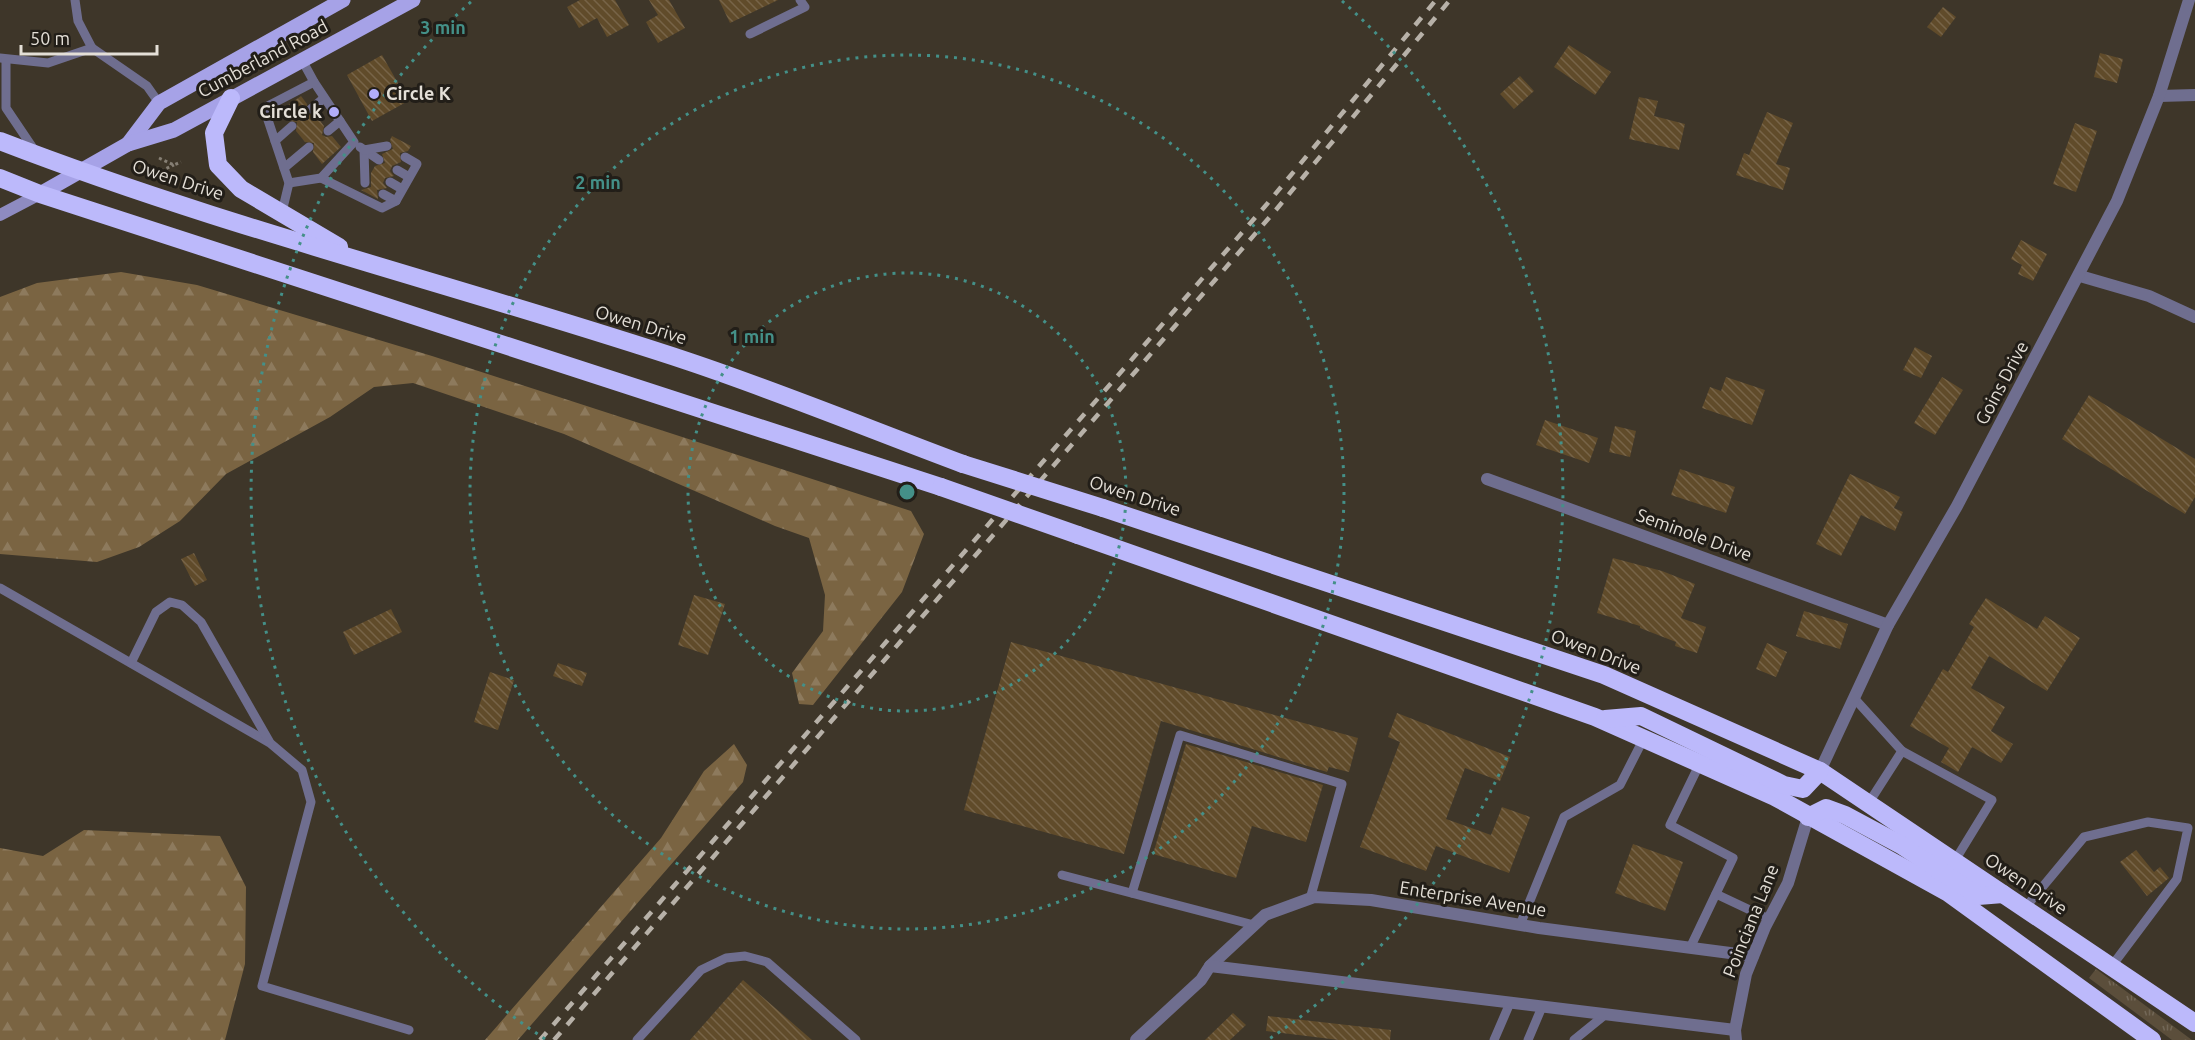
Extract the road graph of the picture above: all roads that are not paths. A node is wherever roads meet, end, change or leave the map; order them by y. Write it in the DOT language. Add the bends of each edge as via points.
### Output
graph roads {
  1 [pos="75,0"];
  2 [pos="343,0"];
  3 [pos="413,0"];
  4 [pos="800,0"];
  5 [pos="2189,0"];
  6 [pos="750,34"];
  7 [pos="92,48"];
  8 [pos="3,59"];
  9 [pos="302,60"];
  10 [pos="0,72"];
  11 [pos="314,82"];
  12 [pos="2195,95"];
  13 [pos="2159,96"];
  14 [pos="231,98"];
  15 [pos="324,98"];
  16 [pos="159,103"];
  17 [pos="311,109"];
  18 [pos="340,121"];
  19 [pos="292,126"];
  20 [pos="328,131"];
  21 [pos="0,141"];
  22 [pos="275,141"];
  23 [pos="354,142"];
  24 [pos="128,144"];
  25 [pos="387,146"];
  26 [pos="309,147"];
  27 [pos="364,150"];
  28 [pos="38,155"];
  29 [pos="405,157"];
  30 [pos="379,160"];
  31 [pos="284,168"];
  32 [pos="397,170"];
  33 [pos="80,171"];
  34 [pos="372,172"];
  35 [pos="409,177"];
  36 [pos="0,178"];
  37 [pos="321,178"];
  38 [pos="390,182"];
  39 [pos="290,183"];
  40 [pos="365,183"];
  41 [pos="402,189"];
  42 [pos="40,194"];
  43 [pos="383,194"];
  44 [pos="396,201"];
  45 [pos="282,212"];
  46 [pos="0,215"];
  47 [pos="363,262"];
  48 [pos="2080,276"];
  49 [pos="2195,317"];
  50 [pos="1487,479"];
  51 [pos="0,588"];
  52 [pos="1888,625"];
  53 [pos="131,663"];
  54 [pos="1854,698"];
  55 [pos="1600,719"];
  56 [pos="1644,738"];
  57 [pos="270,743"];
  58 [pos="1902,751"];
  59 [pos="1700,763"];
  60 [pos="1820,771"];
  61 [pos="1868,804"];
  62 [pos="1808,817"];
  63 [pos="1954,862"];
  64 [pos="1062,875"];
  65 [pos="1132,893"];
  66 [pos="1716,894"];
  67 [pos="2003,894"];
  68 [pos="1310,899"];
  69 [pos="2025,909"];
  70 [pos="1769,919"];
  71 [pos="1254,925"];
  72 [pos="1520,925"];
  73 [pos="1690,948"];
  74 [pos="1753,956"];
  75 [pos="1210,966"];
  76 [pos="2111,967"];
  77 [pos="1510,1003"];
  78 [pos="1542,1007"];
  79 [pos="1606,1014"];
  80 [pos="2195,1023"];
  81 [pos="409,1030"];
  82 [pos="1736,1035"];
  83 [pos="637,1040"];
  84 [pos="856,1040"];
  85 [pos="1136,1040"];
  86 [pos="1494,1040"];
  87 [pos="1528,1040"];
  88 [pos="1574,1040"];
  89 [pos="2152,1040"];
  1 -- 7 [label="lane" via="78,21"];
  2 -- 16 [label="main road, Cumberland Road"];
  3 -- 9 [label="main road, Cumberland Road"];
  4 -- 6 [label="lane" via="805,7"];
  5 -- 13 [label="street, Goins Drive"];
  7 -- 8 [label="lane" via="48,63"];
  7 -- 16 [label="lane" via="147,86"];
  8 -- 10 [label="lane"];
  8 -- 28 [label="lane" via="6,108"];
  9 -- 11 [label="lane"];
  9 -- 14 [label="main road, Cumberland Road"];
  11 -- 15 [label="lane"];
  11 -- 22 [label="lane" via="264,108"];
  12 -- 13 [label="street"];
  13 -- 48 [label="street, Goins Drive" via="2117,201"];
  14 -- 24 [label="main road, Cumberland Road" via="174,130"];
  14 -- 45 [label="highway" via="214,133 218,165 241,189"];
  15 -- 17 [label="lane"];
  15 -- 18 [label="lane"];
  16 -- 24 [label="main road, Cumberland Road"];
  18 -- 20 [label="lane"];
  18 -- 23 [label="lane"];
  19 -- 22 [label="lane"];
  21 -- 28 [label="highway, Owen Drive"];
  22 -- 31 [label="lane"];
  23 -- 27 [label="lane"];
  23 -- 37 [label="lane"];
  24 -- 33 [label="main road, Cumberland Road"];
  25 -- 27 [label="lane"];
  26 -- 31 [label="lane"];
  27 -- 30 [label="lane"];
  27 -- 34 [label="lane"];
  27 -- 40 [label="lane"];
  28 -- 33 [label="highway, Owen Drive"];
  29 -- 35 [label="lane" via="417,164"];
  31 -- 39 [label="lane"];
  32 -- 35 [label="lane"];
  33 -- 42 [label="main road, Cumberland Road"];
  33 -- 47 [label="highway, Owen Drive"];
  35 -- 41 [label="lane"];
  36 -- 42 [label="highway"];
  37 -- 39 [label="lane"];
  37 -- 44 [label="lane" via="382,208"];
  38 -- 41 [label="lane"];
  39 -- 45 [label="lane"];
  41 -- 44 [label="lane"];
  42 -- 46 [label="main road, Cumberland Road"];
  42 -- 55 [label="highway, bridge" via="941,487"];
  43 -- 44 [label="lane"];
  45 -- 47 [label="highway"];
  47 -- 60 [label="highway, Owen Drive, bridge" via="690,363 963,464 1604,675"];
  48 -- 49 [label="street" via="2149,296"];
  48 -- 52 [label="street, Goins Drive" via="1957,506"];
  50 -- 52 [label="street, Seminole Drive"];
  51 -- 53 [label="lane"];
  52 -- 54 [label="street, Goins Drive"];
  53 -- 57 [label="lane"];
  53 -- 57 [label="lane" via="156,612 170,602 182,605 201,622"];
  54 -- 58 [label="lane"];
  54 -- 60 [label="street, Goins Drive"];
  55 -- 56 [label="highway"];
  55 -- 60 [label="highway" via="1641,717 1784,785 1803,789"];
  56 -- 59 [label="highway"];
  56 -- 72 [label="lane" via="1620,784 1564,817"];
  57 -- 81 [label="lane" via="302,770 311,802 262,986"];
  58 -- 61 [label="lane"];
  58 -- 63 [label="lane" via="1992,800"];
  59 -- 62 [label="highway" via="1775,797"];
  59 -- 66 [label="lane" via="1670,825 1733,858"];
  60 -- 61 [label="highway, Owen Drive"];
  61 -- 63 [label="highway, Owen Drive"];
  62 -- 67 [label="highway" via="1826,808 1845,815 1901,845 1978,896"];
  62 -- 70 [label="street, Poinciana Lane" via="1788,883"];
  62 -- 89 [label="highway" via="1947,892"];
  63 -- 67 [label="highway, Owen Drive"];
  64 -- 65 [label="lane"];
  65 -- 68 [label="lane" via="1180,735 1342,784"];
  65 -- 71 [label="lane"];
  66 -- 70 [label="lane"];
  66 -- 73 [label="lane"];
  67 -- 69 [label="highway, Owen Drive"];
  68 -- 71 [label="street, Enterprise Avenue" via="1264,915"];
  68 -- 72 [label="street, Enterprise Avenue" via="1371,900"];
  69 -- 76 [label="highway, Owen Drive"];
  69 -- 76 [label="lane" via="2084,837 2148,822 2188,828 2177,879"];
  70 -- 74 [label="street, Poinciana Lane"];
  71 -- 75 [label="street, Enterprise Avenue"];
  72 -- 73 [label="street, Enterprise Avenue"];
  73 -- 74 [label="street, Enterprise Avenue"];
  74 -- 82 [label="street, Poinciana Lane" via="1746,974"];
  75 -- 77 [label="street"];
  75 -- 85 [label="street, Enterprise Avenue" via="1201,980"];
  76 -- 80 [label="highway, Owen Drive"];
  77 -- 78 [label="street"];
  77 -- 86 [label="lane"];
  78 -- 79 [label="street"];
  78 -- 87 [label="lane"];
  79 -- 82 [label="street"];
  79 -- 88 [label="lane"];
  83 -- 84 [label="lane" via="700,970 726,958 745,956 767,962"];
}
